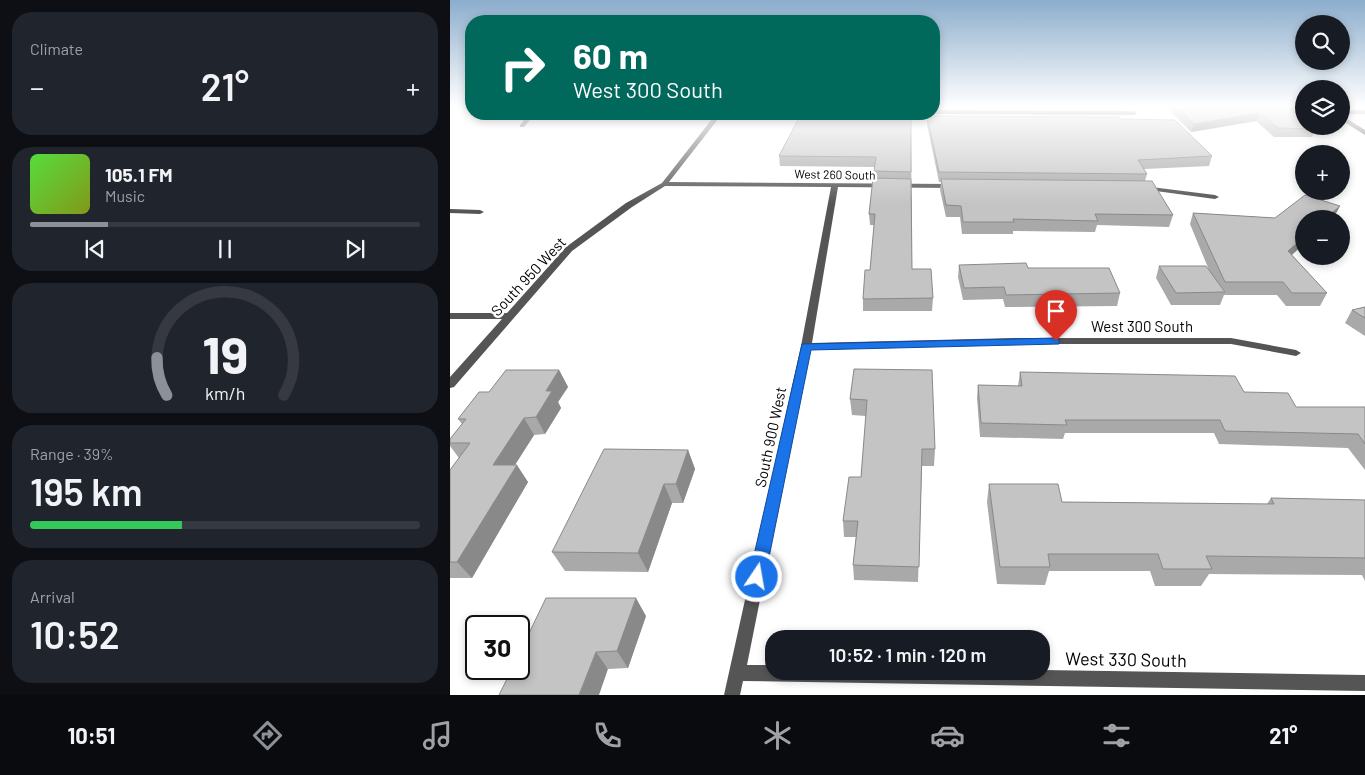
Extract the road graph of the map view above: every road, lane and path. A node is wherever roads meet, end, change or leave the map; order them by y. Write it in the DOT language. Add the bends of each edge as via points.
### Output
graph roads {
  1 [pos="700,138"];
  2 [pos="664,184"];
  3 [pos="835,185"];
  4 [pos="964,186"];
  5 [pos="1134,188"];
  6 [pos="1215,197"];
  7 [pos="450,211"];
  8 [pos="480,212"];
  9 [pos="450,316"];
  10 [pos="509,316"];
  11 [pos="806,346"];
  12 [pos="1296,353"];
  13 [pos="450,384"];
  14 [pos="736,673"];
  15 [pos="1365,683"];
  16 [pos="732,695"];
  1 -- 2 [label="street"];
  2 -- 3 [label="street, West 260 South"];
  2 -- 10 [label="street, South 950 West" via="569,249"];
  3 -- 4 [label="street, West 260 South"];
  3 -- 11 [label="street, South 900 West"];
  5 -- 6 [label="street"];
  7 -- 8 [label="street"];
  9 -- 10 [label="street"];
  10 -- 13 [label="street, South 950 West"];
  11 -- 12 [label="street, West 300 South" via="1016,341 1231,342"];
  11 -- 14 [label="street, South 900 West"];
  14 -- 15 [label="street, West 330 South"];
  14 -- 16 [label="street, South 900 West"];
}
